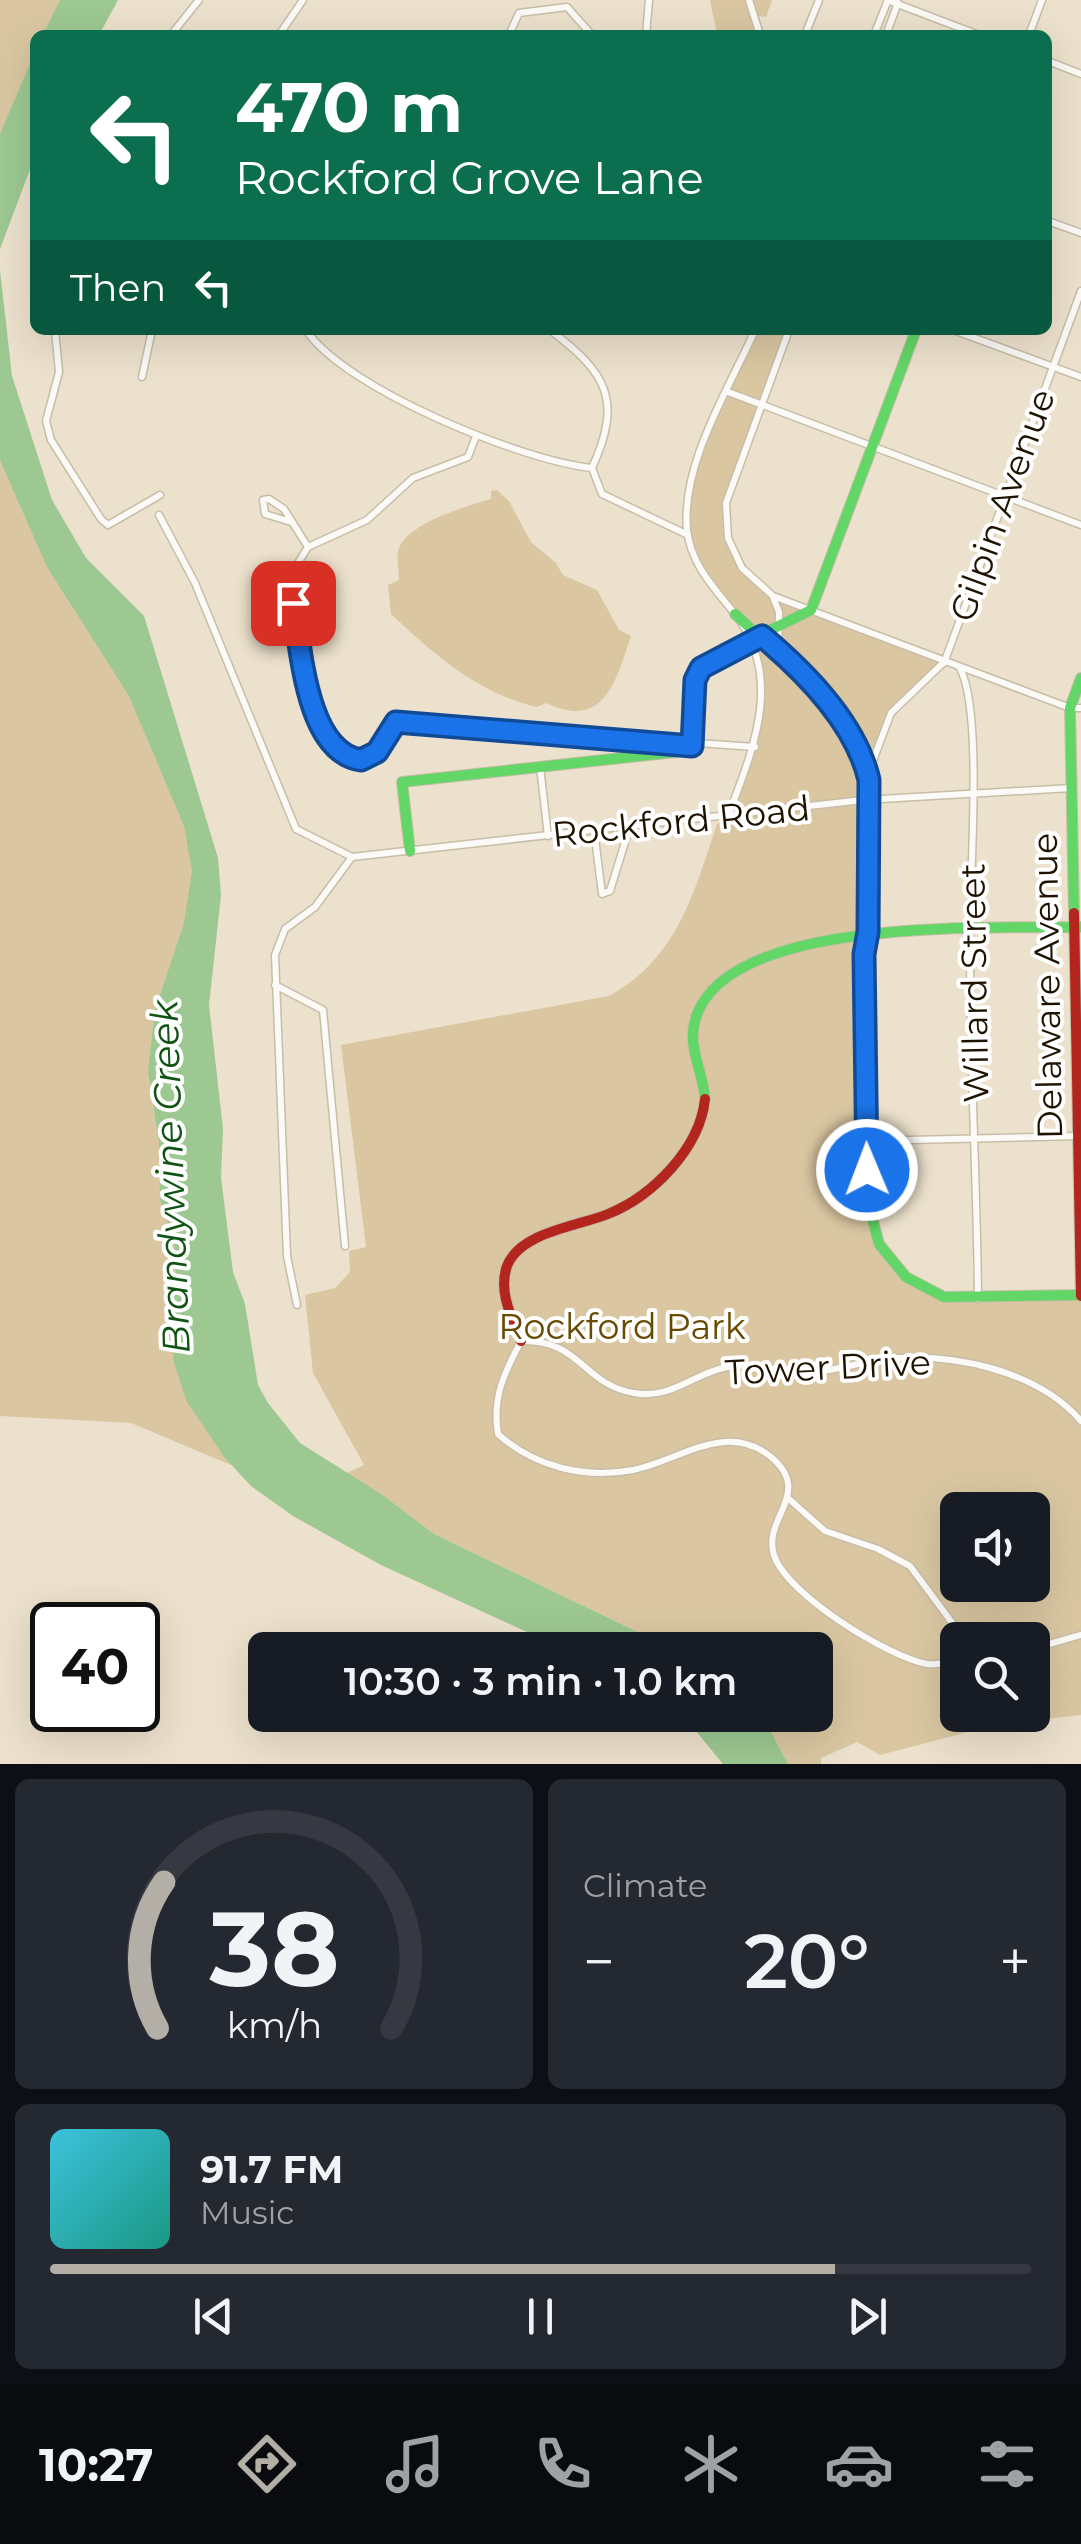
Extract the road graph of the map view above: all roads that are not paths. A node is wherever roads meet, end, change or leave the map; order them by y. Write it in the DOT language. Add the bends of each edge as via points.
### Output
graph roads {
  1 [pos="199,0"];
  2 [pos="303,0"];
  3 [pos="649,0"];
  4 [pos="749,0"];
  5 [pos="819,0"];
  6 [pos="887,0"];
  7 [pos="1042,0"];
  8 [pos="898,2"];
  9 [pos="175,30"];
  10 [pos="282,30"];
  11 [pos="511,30"];
  12 [pos="588,30"];
  13 [pos="646,30"];
  14 [pos="758,30"];
  15 [pos="807,30"];
  16 [pos="876,30"];
  17 [pos="888,30"];
  18 [pos="967,30"];
  19 [pos="1032,30"];
  20 [pos="1052,63"];
  21 [pos="1081,74"];
  22 [pos="1052,222"];
  23 [pos="1081,233"];
  24 [pos="1081,290"];
  25 [pos="55,335"];
  26 [pos="151,335"];
  27 [pos="311,335"];
  28 [pos="556,335"];
  29 [pos="753,335"];
  30 [pos="787,335"];
  31 [pos="914,335"];
  32 [pos="967,335"];
  33 [pos="1053,366"];
  34 [pos="142,377"];
  35 [pos="1081,377"];
  36 [pos="728,392"];
  37 [pos="761,405"];
  38 [pos="476,436"];
  39 [pos="874,447"];
  40 [pos="592,468"];
  41 [pos="160,496"];
  42 [pos="1005,497"];
  43 [pos="159,515"];
  44 [pos="291,522"];
  45 [pos="1081,525"];
  46 [pos="688,534"];
  47 [pos="308,547"];
  48 [pos="773,596"];
  49 [pos="811,610"];
  50 [pos="736,614"];
  51 [pos="778,623"];
  52 [pos="762,636"];
  53 [pos="750,643"];
  54 [pos="778,650"];
  55 [pos="944,663"];
  56 [pos="960,668"];
  57 [pos="1081,678"];
  58 [pos="1075,708"];
  59 [pos="692,746"];
  60 [pos="755,747"];
  61 [pos="540,765"];
  62 [pos="868,775"];
  63 [pos="1071,788"];
  64 [pos="972,792"];
  65 [pos="872,800"];
  66 [pos="728,816"];
  67 [pos="630,826"];
  68 [pos="594,830"];
  69 [pos="548,836"];
  70 [pos="410,851"];
  71 [pos="352,856"];
  72 [pos="1077,927"];
  73 [pos="970,930"];
  74 [pos="868,932"];
  75 [pos="276,985"];
  76 [pos="1080,1136"];
  77 [pos="976,1138"];
  78 [pos="867,1141"];
  79 [pos="344,1246"];
  80 [pos="1081,1296"];
  81 [pos="978,1299"];
  82 [pos="297,1306"];
  83 [pos="521,1341"];
  84 [pos="1081,1422"];
  85 [pos="789,1499"];
  86 [pos="952,1622"];
  87 [pos="1081,1635"];
  88 [pos="1050,1644"];
  89 [pos="940,1663"];
  1 -- 9 [label="street"];
  2 -- 10 [label="street"];
  3 -- 13 [label="street"];
  4 -- 14 [label="street"];
  5 -- 15 [label="street"];
  6 -- 8 [label="street"];
  6 -- 16 [label="street"];
  7 -- 19 [label="street"];
  8 -- 17 [label="street"];
  8 -- 18 [label="street"];
  11 -- 12 [label="street" via="519,13 554,6 567,7"];
  20 -- 21 [label="street"];
  22 -- 23 [label="street"];
  24 -- 33 [label="street, Gilpin Avenue"];
  25 -- 41 [label="street" via="59,372 46,421 50,440 101,520 118,522"];
  26 -- 34 [label="street"];
  27 -- 38 [label="street" via="355,372"];
  28 -- 40 [label="street" via="600,380 609,431"];
  29 -- 36 [label="street"];
  30 -- 37 [label="street"];
  31 -- 39 [label="street"];
  32 -- 33 [label="street"];
  33 -- 35 [label="street"];
  33 -- 42 [label="street, Gilpin Avenue"];
  36 -- 37 [label="street"];
  36 -- 46 [label="street" via="690,490"];
  37 -- 39 [label="street"];
  37 -- 48 [label="street" via="728,494 726,526 747,574"];
  38 -- 40 [label="street" via="556,464"];
  38 -- 47 [label="street" via="468,457 413,478 367,520"];
  39 -- 42 [label="street"];
  39 -- 49 [label="street"];
  40 -- 46 [label="street" via="602,494"];
  42 -- 45 [label="street"];
  42 -- 55 [label="street, Gilpin Avenue"];
  43 -- 71 [label="street" via="195,583 296,829"];
  44 -- 44 [label="street" via="278,503 264,500 266,514"];
  44 -- 47 [label="street"];
  46 -- 50 [label="street" via="700,569"];
  47 -- 59 [label="street" via="293,571 293,603 312,704 318,723 348,758 371,756 396,722"];
  48 -- 49 [label="street"];
  48 -- 51 [label="street"];
  49 -- 51 [label="street"];
  49 -- 55 [label="street"];
  50 -- 52 [label="street"];
  50 -- 53 [label="street"];
  51 -- 52 [label="street"];
  51 -- 54 [label="street"];
  52 -- 53 [label="street"];
  52 -- 54 [label="street"];
  53 -- 59 [label="street" via="701,668"];
  53 -- 60 [label="street" via="762,695"];
  54 -- 62 [label="street" via="834,712"];
  55 -- 56 [label="street"];
  55 -- 62 [label="street" via="891,713"];
  56 -- 58 [label="street"];
  56 -- 64 [label="street, Willard Street" via="968,694"];
  57 -- 58 [label="street, Delaware Avenue"];
  58 -- 63 [label="street, Delaware Avenue"];
  59 -- 60 [label="street"];
  59 -- 61 [label="street"];
  60 -- 66 [label="street"];
  61 -- 69 [label="street"];
  61 -- 70 [label="street" via="402,782"];
  62 -- 65 [label="street"];
  63 -- 64 [label="street, Rockford Road"];
  63 -- 72 [label="street, Delaware Avenue"];
  64 -- 65 [label="street, Rockford Road"];
  64 -- 73 [label="street, Willard Street"];
  65 -- 66 [label="street, Rockford Road"];
  65 -- 74 [label="street"];
  66 -- 67 [label="street, Rockford Road"];
  67 -- 68 [label="street, Rockford Road"];
  67 -- 68 [label="street" via="610,891 602,894"];
  68 -- 69 [label="street, Rockford Road"];
  69 -- 70 [label="street, Rockford Road"];
  70 -- 71 [label="street, Rockford Road"];
  71 -- 75 [label="street" via="315,907 285,929 275,955"];
  72 -- 73 [label="street"];
  72 -- 76 [label="street, Delaware Avenue"];
  73 -- 74 [label="street"];
  73 -- 77 [label="street, Willard Street"];
  74 -- 78 [label="street"];
  74 -- 83 [label="street" via="751,960 708,993 693,1032 705,1097 696,1134 664,1175 622,1207 540,1234 516,1252 506,1286"];
  75 -- 79 [label="street" via="323,1010"];
  75 -- 82 [label="street" via="287,1256"];
  76 -- 77 [label="street"];
  76 -- 80 [label="street, Delaware Avenue"];
  77 -- 78 [label="street"];
  77 -- 81 [label="street, Willard Street"];
  78 -- 81 [label="street" via="868,1210 885,1254 925,1290"];
  80 -- 81 [label="street"];
  83 -- 84 [label="street, Tower Drive" via="549,1340 601,1381 642,1394 684,1387 731,1366 794,1372 885,1359 955,1362 1043,1388"];
  83 -- 85 [label="street, Tower Drive" via="494,1407 498,1434 530,1461 612,1473 690,1448 734,1442 770,1456 784,1471"];
  85 -- 86 [label="street" via="826,1531 910,1566"];
  85 -- 89 [label="street" via="772,1536 774,1556 790,1580 886,1649"];
  87 -- 88 [label="street"];
}
